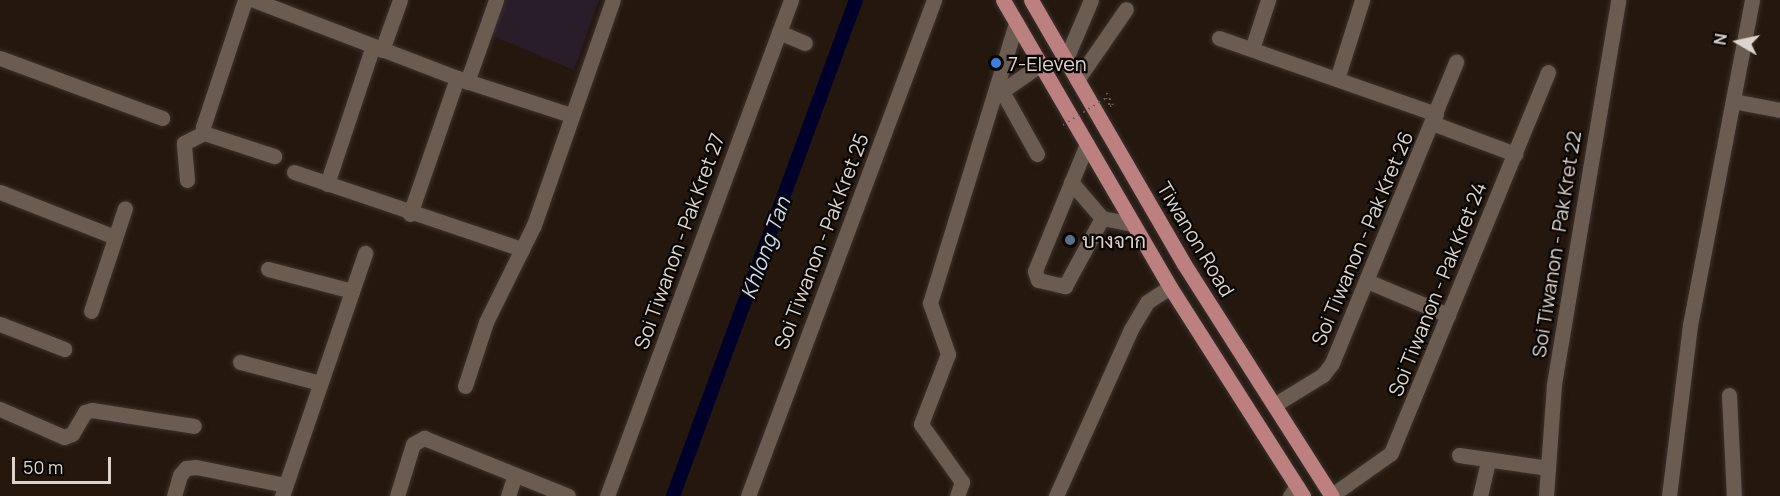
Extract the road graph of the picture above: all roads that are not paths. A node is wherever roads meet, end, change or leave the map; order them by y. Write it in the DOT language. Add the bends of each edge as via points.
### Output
graph roads {
  1 [pos="245,0"];
  2 [pos="254,0"];
  3 [pos="400,0"];
  4 [pos="496,0"];
  5 [pos="614,0"];
  6 [pos="791,0"];
  7 [pos="934,0"];
  8 [pos="1003,0"];
  9 [pos="1032,0"];
  10 [pos="1091,0"];
  11 [pos="1268,0"];
  12 [pos="1362,0"];
  13 [pos="1618,0"];
  14 [pos="1752,0"];
  15 [pos="1126,9"];
  16 [pos="1016,23"];
  17 [pos="779,32"];
  18 [pos="1219,38"];
  19 [pos="805,43"];
  20 [pos="378,48"];
  21 [pos="1252,49"];
  22 [pos="0,58"];
  23 [pos="1065,61"];
  24 [pos="1456,62"];
  25 [pos="1041,64"];
  26 [pos="1548,72"];
  27 [pos="1337,79"];
  28 [pos="462,80"];
  29 [pos="1077,80"];
  30 [pos="1733,101"];
  31 [pos="1780,110"];
  32 [pos="571,115"];
  33 [pos="162,118"];
  34 [pos="1434,118"];
  35 [pos="204,133"];
  36 [pos="1087,144"];
  37 [pos="1037,154"];
  38 [pos="1515,154"];
  39 [pos="274,156"];
  40 [pos="294,172"];
  41 [pos="187,180"];
  42 [pos="1071,182"];
  43 [pos="327,184"];
  44 [pos="0,192"];
  45 [pos="125,208"];
  46 [pos="410,214"];
  47 [pos="1102,218"];
  48 [pos="1133,224"];
  49 [pos="115,237"];
  50 [pos="522,249"];
  51 [pos="365,253"];
  52 [pos="268,269"];
  53 [pos="1367,281"];
  54 [pos="1170,287"];
  55 [pos="352,291"];
  56 [pos="91,311"];
  57 [pos="1448,315"];
  58 [pos="0,324"];
  59 [pos="64,350"];
  60 [pos="240,362"];
  61 [pos="320,383"];
  62 [pos="465,386"];
  63 [pos="1729,395"];
  64 [pos="1274,405"];
  65 [pos="0,409"];
  66 [pos="194,426"];
  67 [pos="1459,455"];
  68 [pos="1488,462"];
  69 [pos="1548,468"];
  70 [pos="515,475"];
  71 [pos="283,491"];
  72 [pos="1297,493"];
  73 [pos="1332,495"];
  74 [pos="174,496"];
  75 [pos="397,496"];
  76 [pos="508,496"];
  77 [pos="568,496"];
  78 [pos="608,496"];
  79 [pos="748,496"];
  80 [pos="957,496"];
  81 [pos="1056,496"];
  82 [pos="1480,496"];
  83 [pos="1546,496"];
  84 [pos="1669,496"];
  85 [pos="1734,496"];
  1 -- 35 [label="street"];
  2 -- 20 [label="street"];
  3 -- 20 [label="street"];
  4 -- 28 [label="street"];
  5 -- 32 [label="street"];
  6 -- 17 [label="street, Soi Tiwanon - Pak Kret 27"];
  7 -- 79 [label="street, Soi Tiwanon - Pak Kret 25"];
  8 -- 16 [label="main road"];
  9 -- 23 [label="main road, Tiwanon Road"];
  10 -- 23 [label="street"];
  11 -- 21 [label="street"];
  12 -- 27 [label="street"];
  13 -- 69 [label="street, Soi Tiwanon - Pak Kret 22" via="1554,384"];
  14 -- 30 [label="street"];
  15 -- 29 [label="street"];
  16 -- 25 [label="main road"];
  16 -- 80 [label="street" via="930,303 948,354 921,424 962,482"];
  17 -- 19 [label="street"];
  17 -- 78 [label="street, Soi Tiwanon - Pak Kret 27"];
  18 -- 21 [label="street"];
  20 -- 28 [label="street"];
  20 -- 43 [label="street"];
  21 -- 27 [label="street"];
  22 -- 33 [label="street"];
  23 -- 29 [label="main road, Tiwanon Road"];
  24 -- 34 [label="street, Soi Tiwanon - Pak Kret 26"];
  25 -- 36 [label="main road"];
  25 -- 37 [label="street" via="1002,91"];
  26 -- 38 [label="street, Soi Tiwanon - Pak Kret 24"];
  27 -- 34 [label="street"];
  28 -- 32 [label="street"];
  28 -- 46 [label="street"];
  29 -- 64 [label="main road, Tiwanon Road" via="1184,264"];
  30 -- 31 [label="street"];
  30 -- 84 [label="street" via="1690,324"];
  32 -- 50 [label="street"];
  34 -- 38 [label="street"];
  34 -- 53 [label="street, Soi Tiwanon - Pak Kret 26"];
  35 -- 39 [label="street"];
  35 -- 41 [label="street" via="184,143"];
  36 -- 42 [label="street"];
  36 -- 48 [label="main road"];
  38 -- 57 [label="street, Soi Tiwanon - Pak Kret 24"];
  40 -- 43 [label="street"];
  42 -- 47 [label="street"];
  42 -- 47 [label="street" via="1035,271 1038,280 1065,286"];
  43 -- 46 [label="street"];
  44 -- 49 [label="street"];
  45 -- 49 [label="street"];
  46 -- 50 [label="street"];
  47 -- 48 [label="street"];
  48 -- 54 [label="main road"];
  49 -- 56 [label="street"];
  50 -- 62 [label="street" via="486,322"];
  51 -- 55 [label="street"];
  52 -- 55 [label="street"];
  53 -- 57 [label="street"];
  53 -- 64 [label="street, Soi Tiwanon - Pak Kret 26" via="1332,363 1323,375"];
  54 -- 72 [label="main road"];
  54 -- 81 [label="street" via="1147,302 1131,329"];
  55 -- 61 [label="street"];
  57 -- 73 [label="street, Soi Tiwanon - Pak Kret 24" via="1391,453"];
  58 -- 59 [label="street"];
  60 -- 61 [label="street"];
  61 -- 71 [label="street"];
  63 -- 85 [label="street"];
  64 -- 73 [label="main road, Tiwanon Road"];
  65 -- 66 [label="street" via="64,437 72,434 85,412 92,410"];
  67 -- 68 [label="street"];
  68 -- 69 [label="street"];
  68 -- 82 [label="street"];
  69 -- 83 [label="street, Soi Tiwanon - Pak Kret 22"];
  70 -- 75 [label="street" via="417,439"];
  70 -- 76 [label="street"];
  70 -- 77 [label="street"];
  71 -- 74 [label="street" via="196,467 186,468 180,475"];
}
